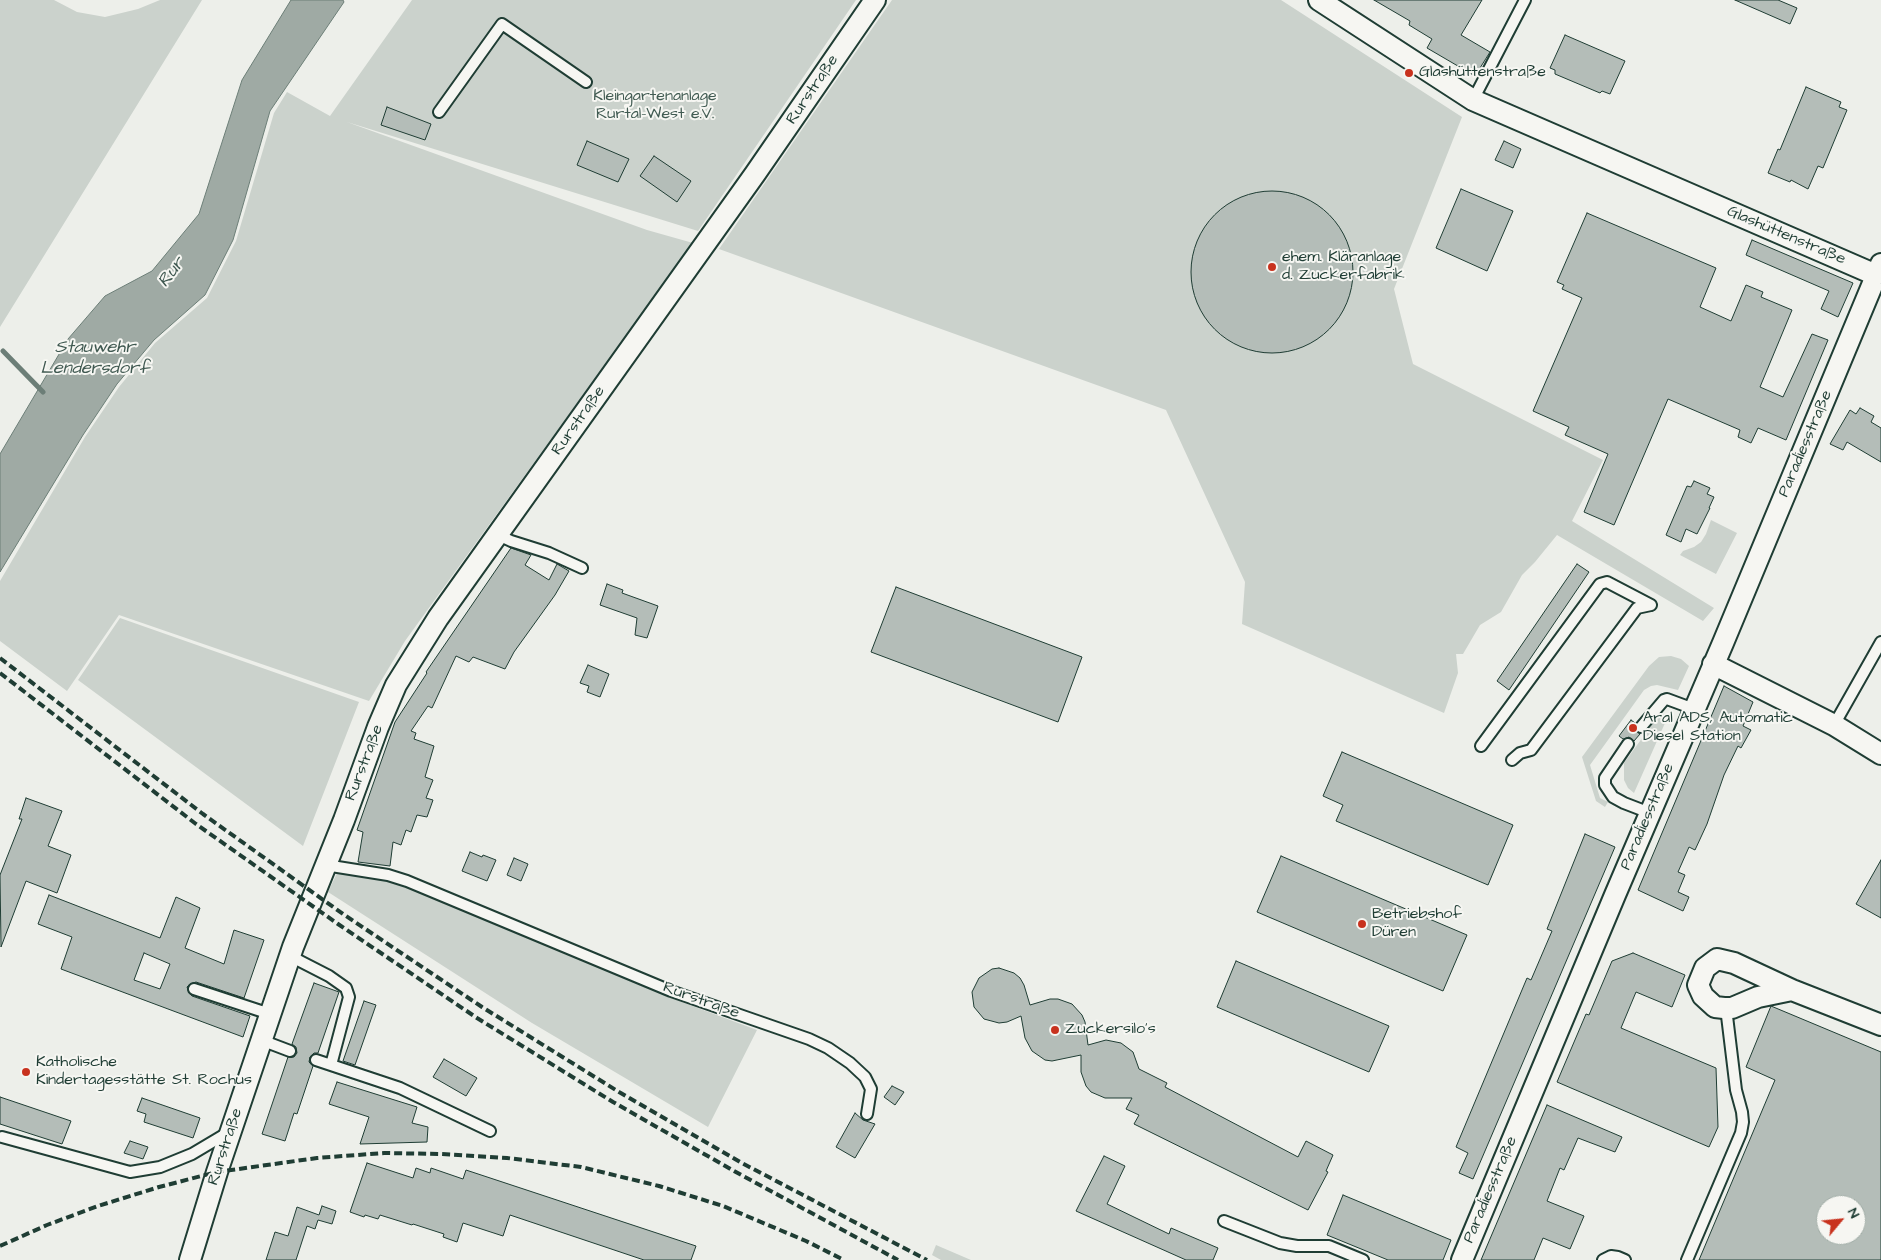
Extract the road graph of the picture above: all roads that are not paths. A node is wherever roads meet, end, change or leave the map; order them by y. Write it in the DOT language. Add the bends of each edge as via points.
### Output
graph roads {
  1 [pos="874,0"];
  2 [pos="1525,0"];
  3 [pos="1322,1"];
  4 [pos="586,82"];
  5 [pos="1473,100"];
  6 [pos="439,112"];
  7 [pos="1878,276"];
  8 [pos="498,535"];
  9 [pos="582,568"];
  10 [pos="1881,642"];
  11 [pos="1714,664"];
  12 [pos="1694,709"];
  13 [pos="1834,725"];
  14 [pos="1641,727"];
  15 [pos="1628,744"];
  16 [pos="1481,746"];
  17 [pos="1881,754"];
  18 [pos="1512,760"];
  19 [pos="1650,813"];
  20 [pos="326,865"];
  21 [pos="290,956"];
  22 [pos="194,989"];
  23 [pos="1792,990"];
  24 [pos="1724,1008"];
  25 [pos="270,1014"];
  26 [pos="1881,1025"];
  27 [pos="261,1040"];
  28 [pos="290,1051"];
  29 [pos="316,1060"];
  30 [pos="331,1065"];
  31 [pos="867,1114"];
  32 [pos="490,1131"];
  33 [pos="230,1132"];
  34 [pos="2,1137"];
  35 [pos="1224,1221"];
  36 [pos="190,1260"];
  37 [pos="1363,1260"];
  38 [pos="1462,1260"];
  39 [pos="1603,1260"];
  40 [pos="1625,1260"];
  41 [pos="1687,1260"];
  1 -- 8 [label="street, Rurstraße" via="756,174"];
  2 -- 5 [label="lane"];
  3 -- 5 [label="street, Glashüttenstraße"];
  4 -- 6 [label="lane" via="502,24"];
  5 -- 7 [label="street, Glashüttenstraße"];
  7 -- 11 [label="street, Paradiesstraße"];
  8 -- 9 [label="lane"];
  8 -- 20 [label="street, Rurstraße" via="438,618 396,685"];
  10 -- 13 [label="lane"];
  11 -- 12 [label="street, Paradiesstraße"];
  11 -- 13 [label="street"];
  12 -- 14 [label="lane" via="1664,700"];
  12 -- 19 [label="street, Paradiesstraße"];
  13 -- 17 [label="street"];
  15 -- 19 [label="lane" via="1605,778 1605,785 1613,797"];
  16 -- 18 [label="lane" via="1600,584 1607,582 1651,605 1637,608 1531,750"];
  19 -- 38 [label="street, Paradiesstraße"];
  20 -- 21 [label="street, Rurstraße"];
  20 -- 31 [label="lane, Rurstraße" via="407,881 671,991 809,1039 828,1048 865,1077 871,1089"];
  21 -- 25 [label="street, Rurstraße"];
  21 -- 30 [label="lane" via="346,988 349,997"];
  22 -- 25 [label="lane"];
  23 -- 24 [label="street"];
  23 -- 24 [label="street" via="1740,965 1717,959 1704,968 1698,984 1709,1002"];
  23 -- 26 [label="street"];
  24 -- 41 [label="lane" via="1742,1128"];
  25 -- 27 [label="street, Rurstraße"];
  27 -- 28 [label="lane"];
  27 -- 33 [label="street, Rurstraße"];
  29 -- 30 [label="lane"];
  30 -- 32 [label="lane" via="400,1088"];
  33 -- 34 [label="lane" via="192,1154 160,1167 130,1172"];
  33 -- 36 [label="street, Rurstraße"];
  35 -- 37 [label="lane" via="1280,1243 1329,1246"];
  39 -- 40 [label="lane" via="1611,1256"];
}
